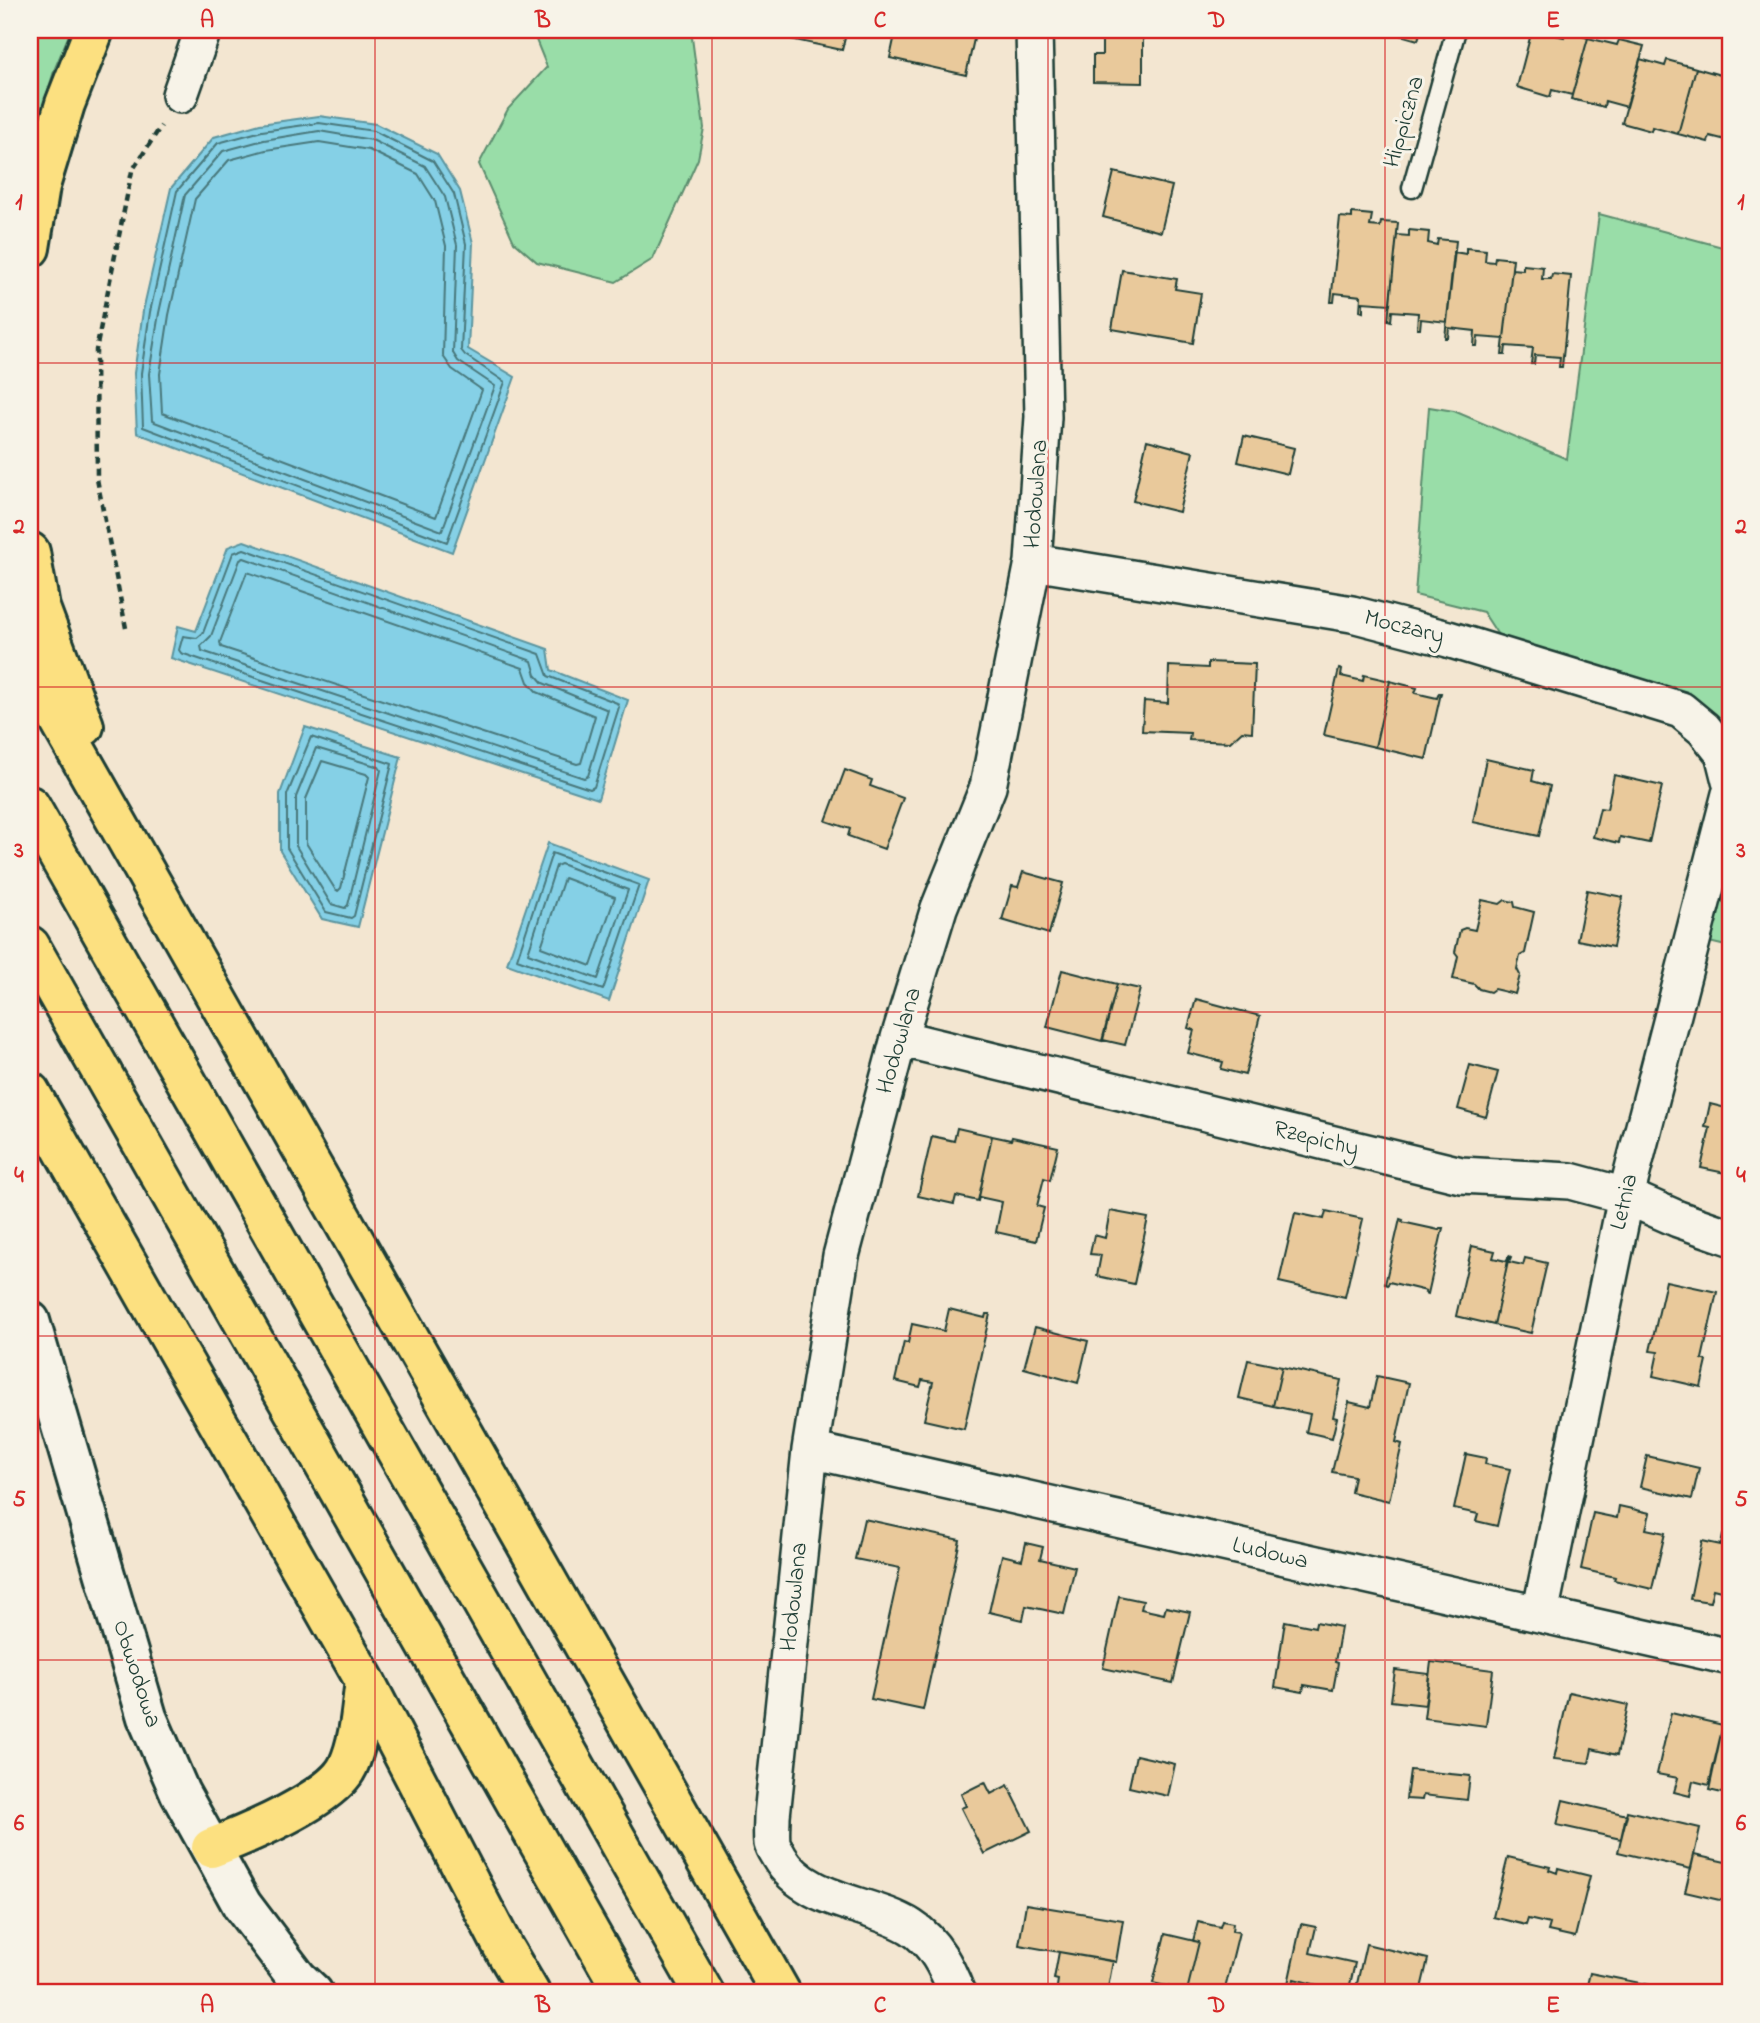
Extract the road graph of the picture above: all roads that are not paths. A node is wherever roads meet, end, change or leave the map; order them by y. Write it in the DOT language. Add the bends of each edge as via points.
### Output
graph roads {
  1 [pos="94,30"];
  2 [pos="203,30"];
  3 [pos="1034,30"];
  4 [pos="1456,30"];
  5 [pos="180,95"];
  6 [pos="1412,188"];
  7 [pos="30,248"];
  8 [pos="30,552"];
  9 [pos="1033,562"];
  10 [pos="30,669"];
  11 [pos="1730,781"];
  12 [pos="1730,794"];
  13 [pos="30,806"];
  14 [pos="124,833"];
  15 [pos="30,946"];
  16 [pos="899,1038"];
  17 [pos="30,1092"];
  18 [pos="1626,1196"];
  19 [pos="1730,1237"];
  20 [pos="30,1321"];
  21 [pos="810,1450"];
  22 [pos="1540,1614"];
  23 [pos="1730,1657"];
  24 [pos="365,1681"];
  25 [pos="211,1848"];
  26 [pos="951,1978"];
  27 [pos="313,1993"];
  28 [pos="530,1993"];
  29 [pos="624,1993"];
  30 [pos="704,1993"];
  31 [pos="781,1993"];
  1 -- 7 [label="highway" via="40,186"];
  2 -- 5 [label="street"];
  3 -- 9 [label="street, Hodowlana" via="1043,417"];
  4 -- 6 [label="lane, Hippiczna"];
  8 -- 14 [label="highway" via="40,608"];
  9 -- 11 [label="street, Moczary" via="1352,614 1681,710 1723,753"];
  9 -- 16 [label="street, Hodowlana" via="988,787 939,908"];
  10 -- 14 [label="highway"];
  12 -- 18 [label="street, Letnia"];
  13 -- 30 [label="highway"];
  14 -- 31 [label="highway"];
  15 -- 29 [label="highway"];
  16 -- 18 [label="street, Rzepichy" via="1461,1175 1570,1181"];
  16 -- 21 [label="street, Hodowlana" via="841,1256"];
  17 -- 24 [label="highway"];
  18 -- 19 [label="street, Rzepichy"];
  18 -- 22 [label="street, Letnia"];
  20 -- 25 [label="street, Obwodowa" via="147,1717 180,1793"];
  21 -- 22 [label="street, Ludowa"];
  21 -- 26 [label="street, Hodowlana" via="772,1845 784,1865 801,1880 838,1900 912,1927"];
  22 -- 23 [label="street, Ludowa"];
  24 -- 25 [label="highway" via="359,1730 348,1768 322,1796"];
  24 -- 28 [label="highway"];
  25 -- 27 [label="street, Obwodowa" via="242,1905"];
}
